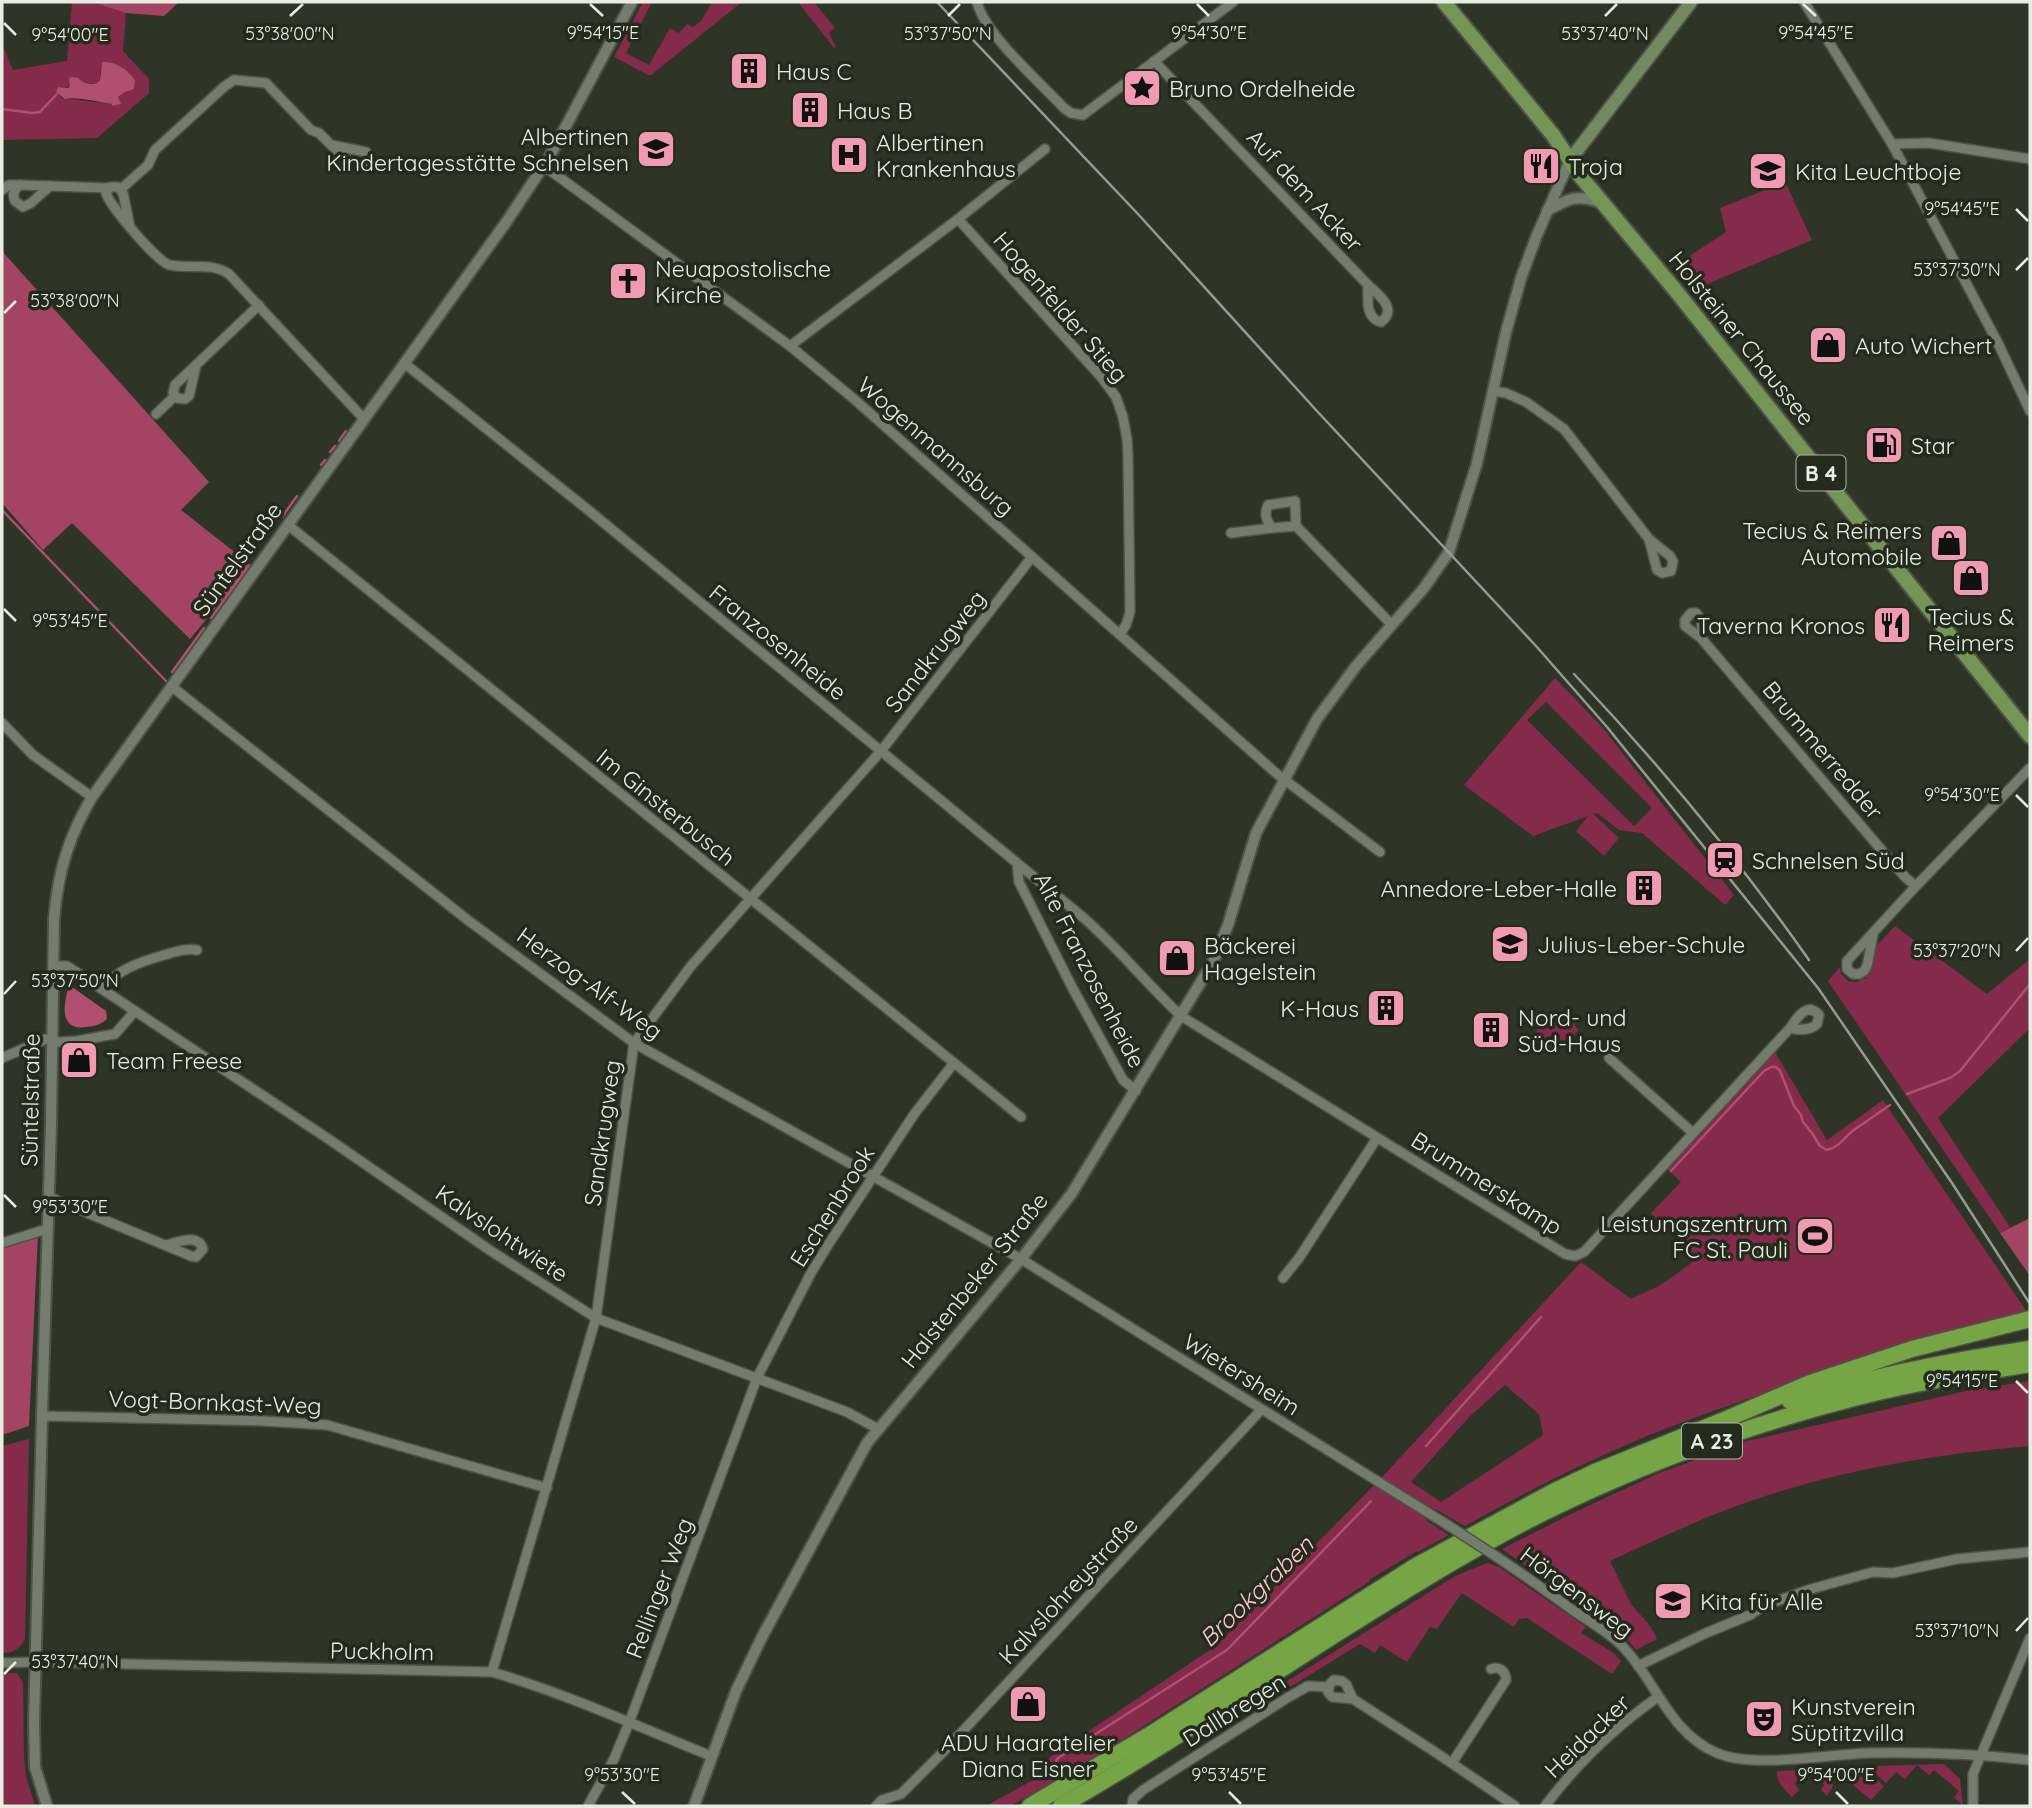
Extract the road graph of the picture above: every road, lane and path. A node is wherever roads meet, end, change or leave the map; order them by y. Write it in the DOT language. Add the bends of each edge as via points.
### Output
graph roads {
  1 [pos="632,2"];
  2 [pos="977,2"];
  3 [pos="1233,2"];
  4 [pos="1444,2"];
  5 [pos="1691,2"];
  6 [pos="1804,2"];
  7 [pos="1154,61"];
  8 [pos="1892,144"];
  9 [pos="331,145"];
  10 [pos="1045,149"];
  11 [pos="2030,159"];
  12 [pos="1570,160"];
  13 [pos="544,166"];
  14 [pos="20,184"];
  15 [pos="51,186"];
  16 [pos="108,188"];
  17 [pos="121,189"];
  18 [pos="2,190"];
  19 [pos="1602,203"];
  20 [pos="1547,211"];
  21 [pos="958,219"];
  22 [pos="130,227"];
  23 [pos="1368,285"];
  24 [pos="259,305"];
  25 [pos="790,346"];
  26 [pos="404,363"];
  27 [pos="196,366"];
  28 [pos="1493,391"];
  29 [pos="175,396"];
  30 [pos="2030,411"];
  31 [pos="156,414"];
  32 [pos="364,419"];
  33 [pos="288,525"];
  34 [pos="1296,526"];
  35 [pos="1272,528"];
  36 [pos="1231,533"];
  37 [pos="1649,540"];
  38 [pos="1032,557"];
  39 [pos="1392,625"];
  40 [pos="1120,634"];
  41 [pos="1701,638"];
  42 [pos="171,686"];
  43 [pos="2,723"];
  44 [pos="2030,736"];
  45 [pos="881,751"];
  46 [pos="2030,768"];
  47 [pos="1284,779"];
  48 [pos="92,797"];
  49 [pos="1380,852"];
  50 [pos="1017,863"];
  51 [pos="1916,886"];
  52 [pos="751,900"];
  53 [pos="1872,935"];
  54 [pos="197,950"];
  55 [pos="54,966"];
  56 [pos="102,989"];
  57 [pos="135,1011"];
  58 [pos="1181,1016"];
  59 [pos="1790,1028"];
  60 [pos="53,1040"];
  61 [pos="634,1043"];
  62 [pos="2,1058"];
  63 [pos="1609,1058"];
  64 [pos="954,1063"];
  65 [pos="1136,1091"];
  66 [pos="1021,1117"];
  67 [pos="1693,1133"];
  68 [pos="1377,1138"];
  69 [pos="872,1177"];
  70 [pos="49,1197"];
  71 [pos="47,1229"];
  72 [pos="2,1243"];
  73 [pos="166,1245"];
  74 [pos="1021,1259"];
  75 [pos="1283,1278"];
  76 [pos="596,1318"];
  77 [pos="2030,1319"];
  78 [pos="2030,1326"];
  79 [pos="1962,1335"];
  80 [pos="2030,1349"];
  81 [pos="2030,1364"];
  82 [pos="757,1378"];
  83 [pos="1261,1410"];
  84 [pos="42,1416"];
  85 [pos="1722,1421"];
  86 [pos="878,1429"];
  87 [pos="547,1489"];
  88 [pos="1443,1522"];
  89 [pos="2030,1552"];
  90 [pos="2030,1638"];
  91 [pos="36,1662"];
  92 [pos="2,1663"];
  93 [pos="1638,1666"];
  94 [pos="1491,1669"];
  95 [pos="492,1672"];
  96 [pos="1328,1687"];
  97 [pos="1658,1697"];
  98 [pos="1353,1699"];
  99 [pos="629,1723"];
  100 [pos="1980,1755"];
  101 [pos="711,1756"];
  102 [pos="2030,1760"];
  103 [pos="1452,1763"];
  104 [pos="901,1794"];
  105 [pos="1132,1805"];
  106 [pos="47,1806"];
  107 [pos="588,1806"];
  108 [pos="694,1806"];
  109 [pos="876,1806"];
  110 [pos="898,1806"];
  111 [pos="1030,1806"];
  112 [pos="1061,1806"];
  113 [pos="1515,1806"];
  114 [pos="1545,1806"];
  115 [pos="1973,1806"];
  1 -- 13 [label="street, Süntelstraße"];
  2 -- 7 [label="street" via="992,32 1071,113 1083,115"];
  3 -- 7 [label="street"];
  4 -- 12 [label="main road, Holsteiner Chaussee / B 4"];
  5 -- 12 [label="main road"];
  6 -- 8 [label="street"];
  7 -- 23 [label="street, Auf dem Acker"];
  8 -- 11 [label="street" via="1929,143"];
  8 -- 30 [label="street"];
  9 -- 17 [label="street" via="266,83 234,80 155,150 149,165"];
  10 -- 21 [label="street"];
  12 -- 19 [label="main road, Holsteiner Chaussee / B 4"];
  12 -- 20 [label="street, Halstenbeker Straße"];
  13 -- 25 [label="street, Wogenmannsburg"];
  13 -- 26 [label="street, Süntelstraße"];
  14 -- 15 [label="street"];
  14 -- 15 [label="street" via="13,195 23,207"];
  14 -- 18 [label="street"];
  15 -- 16 [label="street"];
  16 -- 17 [label="street"];
  16 -- 22 [label="street" via="108,201"];
  17 -- 22 [label="street"];
  19 -- 20 [label="street" via="1573,198"];
  19 -- 44 [label="main road, Holsteiner Chaussee / B 4"];
  20 -- 28 [label="street, Halstenbeker Straße" via="1521,278"];
  21 -- 25 [label="street"];
  21 -- 40 [label="street, Hogenfelder Stieg" via="1116,397 1129,457 1130,612"];
  22 -- 24 [label="street" via="164,263 223,270"];
  24 -- 27 [label="street"];
  24 -- 32 [label="street"];
  25 -- 38 [label="street, Wogenmannsburg"];
  26 -- 32 [label="street, Süntelstraße"];
  26 -- 45 [label="street, Franzosenheide"];
  27 -- 29 [label="street" via="175,385"];
  27 -- 29 [label="street" via="189,396"];
  28 -- 37 [label="street" via="1526,402 1564,429"];
  28 -- 39 [label="street, Halstenbeker Straße" via="1478,463 1449,552"];
  29 -- 31 [label="street"];
  32 -- 33 [label="street, Süntelstraße"];
  33 -- 42 [label="street, Süntelstraße"];
  33 -- 52 [label="street, Im Ginsterbusch"];
  34 -- 35 [label="street"];
  34 -- 35 [label="street" via="1295,501 1268,505 1265,513"];
  34 -- 39 [label="street"];
  35 -- 36 [label="street"];
  38 -- 40 [label="street, Wogenmannsburg"];
  38 -- 45 [label="street, Sandkrugweg"];
  39 -- 47 [label="street, Halstenbeker Straße" via="1317,719"];
  40 -- 47 [label="street, Wogenmannsburg"];
  41 -- 51 [label="street, Brummerredder"];
  42 -- 48 [label="street, Süntelstraße"];
  42 -- 61 [label="street, Herzog-Alf-Weg" via="469,921"];
  43 -- 48 [label="street" via="33,755"];
  45 -- 50 [label="street, Franzosenheide"];
  45 -- 52 [label="street, Sandkrugweg"];
  46 -- 51 [label="street"];
  47 -- 49 [label="street"];
  47 -- 58 [label="street, Halstenbeker Straße" via="1256,833 1219,950"];
  48 -- 55 [label="street, Süntelstraße" via="74,830 61,870"];
  50 -- 58 [label="street, Franzosenheide" via="1111,942"];
  50 -- 65 [label="street, Alte Franzosenheide" via="1019,882 1073,989 1123,1080"];
  51 -- 53 [label="street"];
  52 -- 61 [label="street, Sandkrugweg" via="691,966"];
  52 -- 64 [label="street, Im Ginsterbusch"];
  54 -- 56 [label="street" via="188,948 141,961"];
  55 -- 56 [label="street, Kalvslohtwiete" via="67,966"];
  55 -- 60 [label="street, Süntelstraße"];
  56 -- 57 [label="street, Kalvslohtwiete"];
  57 -- 60 [label="street" via="115,1034"];
  57 -- 76 [label="street, Kalvslohtwiete"];
  58 -- 65 [label="street, Halstenbeker Straße"];
  58 -- 68 [label="street, Brummerskamp"];
  59 -- 67 [label="street, Brummerskamp"];
  60 -- 62 [label="street"];
  60 -- 70 [label="street, Süntelstraße"];
  61 -- 69 [label="street, Herzog-Alf-Weg"];
  61 -- 76 [label="street, Sandkrugweg"];
  63 -- 67 [label="street"];
  64 -- 66 [label="street, Im Ginsterbusch"];
  64 -- 69 [label="street, Eschenbrook"];
  65 -- 74 [label="street, Halstenbeker Straße" via="1082,1180"];
  67 -- 68 [label="street, Brummerskamp" via="1576,1256 1565,1254"];
  68 -- 75 [label="street, Brummerskamp"];
  69 -- 74 [label="street, Herzog-Alf-Weg"];
  69 -- 82 [label="street, Eschenbrook" via="811,1273"];
  70 -- 71 [label="street, Süntelstraße"];
  70 -- 73 [label="street, Süntelstraße"];
  71 -- 72 [label="street"];
  71 -- 84 [label="street, Süntelstraße"];
  74 -- 83 [label="street, Wietersheim"];
  74 -- 86 [label="street, Halstenbeker Straße"];
  76 -- 82 [label="street, Kalvslohtwiete"];
  76 -- 87 [label="street, Sandkrugweg"];
  77 -- 79 [label="highway"];
  78 -- 79 [label="highway"];
  79 -- 85 [label="highway" via="1810,1382"];
  80 -- 85 [label="highway, A 23" via="1915,1368"];
  81 -- 112 [label="highway, A 23" via="1849,1399 1726,1436 1599,1487 1422,1580"];
  82 -- 86 [label="street, Kalvslohtwiete" via="847,1412"];
  82 -- 99 [label="street, Rellinger Weg"];
  83 -- 88 [label="street, Wietersheim"];
  83 -- 104 [label="street, Kalvslohreystraße"];
  84 -- 87 [label="street, Vogt-Bornkast-Weg" via="327,1424"];
  84 -- 91 [label="street, Süntelstraße"];
  85 -- 111 [label="highway, A 23" via="1595,1472 1480,1530"];
  86 -- 101 [label="street, Halstenbeker Straße" via="768,1626"];
  87 -- 95 [label="street, Sandkrugweg"];
  88 -- 93 [label="street, Hörgensweg, bridge" via="1619,1643"];
  89 -- 93 [label="street" via="1957,1559 1893,1573 1873,1572 1811,1589 1763,1606"];
  90 -- 100 [label="street"];
  91 -- 92 [label="street, Puckholm"];
  91 -- 95 [label="street, Puckholm"];
  91 -- 106 [label="street, Süntelstraße" via="35,1767"];
  93 -- 97 [label="street, Hörgensweg"];
  94 -- 103 [label="street" via="1502,1670 1506,1680"];
  95 -- 99 [label="street, Puckholm"];
  96 -- 98 [label="street" via="1334,1698"];
  96 -- 98 [label="street" via="1342,1681"];
  96 -- 105 [label="street, Dallbregen" via="1308,1686 1287,1698 1143,1790"];
  97 -- 100 [label="street, Hörgensweg" via="1692,1738 1732,1758"];
  97 -- 114 [label="street, Heidacker" via="1605,1741"];
  98 -- 103 [label="street"];
  99 -- 101 [label="street, Puckholm"];
  99 -- 107 [label="street, Rellinger Weg"];
  100 -- 102 [label="street, Hörgensweg"];
  100 -- 115 [label="street" via="1973,1774"];
  101 -- 108 [label="street, Halstenbeker Straße"];
  103 -- 113 [label="street"];
  104 -- 109 [label="street, Kalvslohreystraße"];
  104 -- 110 [label="street, Kalvslohreystraße"];
}
